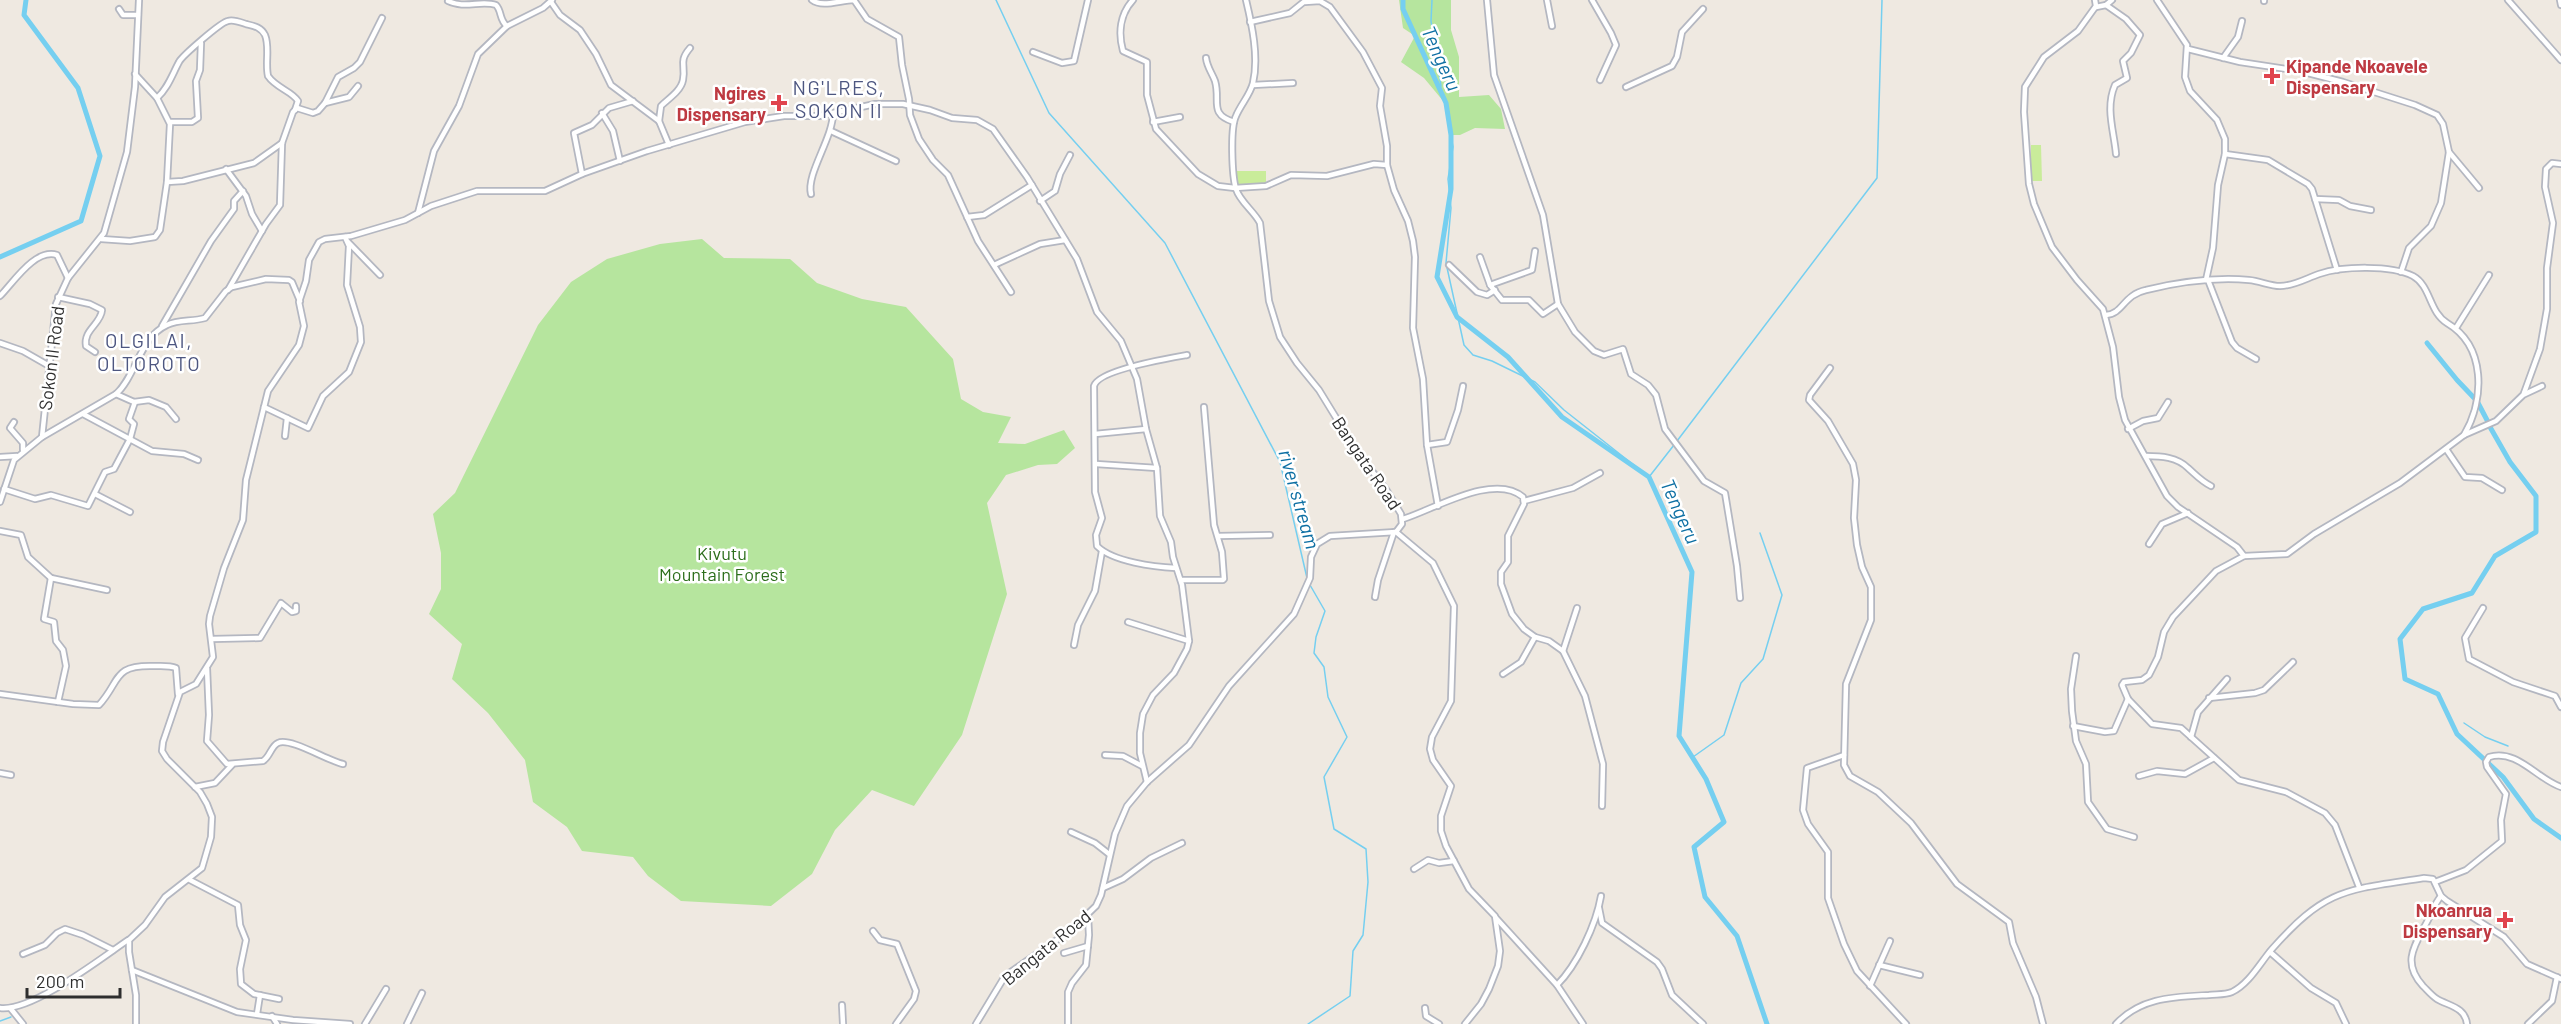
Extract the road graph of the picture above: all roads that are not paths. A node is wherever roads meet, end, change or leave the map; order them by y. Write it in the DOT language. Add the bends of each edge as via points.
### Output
graph roads {
  1 [pos="139,0"];
  2 [pos="448,0"];
  3 [pos="812,0"];
  4 [pos="1088,0"];
  5 [pos="1133,0"];
  6 [pos="1246,0"];
  7 [pos="1487,0"];
  8 [pos="1546,0"];
  9 [pos="1592,0"];
  10 [pos="2095,0"];
  11 [pos="2112,0"];
  12 [pos="2157,0"];
  13 [pos="2508,0"];
  14 [pos="552,1"];
  15 [pos="1305,1"];
  16 [pos="2106,4"];
  17 [pos="2096,7"];
  18 [pos="119,9"];
  19 [pos="1703,9"];
  20 [pos="138,15"];
  21 [pos="382,18"];
  22 [pos="2242,21"];
  23 [pos="1250,22"];
  24 [pos="507,26"];
  25 [pos="1552,26"];
  26 [pos="201,43"];
  27 [pos="690,48"];
  28 [pos="2188,50"];
  29 [pos="1034,52"];
  30 [pos="1206,58"];
  31 [pos="2223,58"];
  32 [pos="2561,60"];
  33 [pos="135,74"];
  34 [pos="1600,80"];
  35 [pos="1293,83"];
  36 [pos="1253,85"];
  37 [pos="358,86"];
  38 [pos="1626,87"];
  39 [pos="157,98"];
  40 [pos="633,101"];
  41 [pos="325,103"];
  42 [pos="910,106"];
  43 [pos="295,110"];
  44 [pos="603,113"];
  45 [pos="833,113"];
  46 [pos="1179,117"];
  47 [pos="660,121"];
  48 [pos="170,122"];
  49 [pos="1153,122"];
  50 [pos="1234,122"];
  51 [pos="831,131"];
  52 [pos="282,143"];
  53 [pos="669,145"];
  54 [pos="2449,152"];
  55 [pos="2116,154"];
  56 [pos="2225,154"];
  57 [pos="1070,155"];
  58 [pos="620,161"];
  59 [pos="896,161"];
  60 [pos="2561,164"];
  61 [pos="1387,165"];
  62 [pos="226,169"];
  63 [pos="582,174"];
  64 [pos="167,182"];
  65 [pos="1032,186"];
  66 [pos="1235,188"];
  67 [pos="2479,188"];
  68 [pos="243,191"];
  69 [pos="811,194"];
  70 [pos="2315,199"];
  71 [pos="1040,201"];
  72 [pos="2371,210"];
  73 [pos="418,213"];
  74 [pos="967,217"];
  75 [pos="262,231"];
  76 [pos="101,239"];
  77 [pos="346,239"];
  78 [pos="1065,240"];
  79 [pos="1535,251"];
  80 [pos="1480,257"];
  81 [pos="994,265"];
  82 [pos="1449,265"];
  83 [pos="2337,270"];
  84 [pos="2401,272"];
  85 [pos="380,275"];
  86 [pos="2489,275"];
  87 [pos="68,278"];
  88 [pos="2207,280"];
  89 [pos="1490,285"];
  90 [pos="228,290"];
  91 [pos="1494,290"];
  92 [pos="1011,292"];
  93 [pos="0,297"];
  94 [pos="58,297"];
  95 [pos="300,301"];
  96 [pos="1558,304"];
  97 [pos="2106,315"];
  98 [pos="160,328"];
  99 [pos="2456,328"];
  100 [pos="0,343"];
  101 [pos="95,352"];
  102 [pos="1187,355"];
  103 [pos="2256,359"];
  104 [pos="51,367"];
  105 [pos="1132,367"];
  106 [pos="1830,368"];
  107 [pos="1463,386"];
  108 [pos="2542,386"];
  109 [pos="116,394"];
  110 [pos="2523,395"];
  111 [pos="135,402"];
  112 [pos="2168,402"];
  113 [pos="264,407"];
  114 [pos="1204,407"];
  115 [pos="82,414"];
  116 [pos="286,418"];
  117 [pos="176,419"];
  118 [pos="14,422"];
  119 [pos="1146,429"];
  120 [pos="2128,429"];
  121 [pos="1095,434"];
  122 [pos="2463,435"];
  123 [pos="285,436"];
  124 [pos="42,437"];
  125 [pos="130,439"];
  126 [pos="1427,445"];
  127 [pos="2446,448"];
  128 [pos="23,450"];
  129 [pos="17,456"];
  130 [pos="2146,456"];
  131 [pos="0,457"];
  132 [pos="198,460"];
  133 [pos="1096,464"];
  134 [pos="1157,468"];
  135 [pos="1600,472"];
  136 [pos="2211,486"];
  137 [pos="4,489"];
  138 [pos="2502,490"];
  139 [pos="95,494"];
  140 [pos="1524,501"];
  141 [pos="0,502"];
  142 [pos="1438,506"];
  143 [pos="130,512"];
  144 [pos="2188,513"];
  145 [pos="1403,519"];
  146 [pos="0,531"];
  147 [pos="1395,532"];
  148 [pos="1270,535"];
  149 [pos="1218,536"];
  150 [pos="2149,544"];
  151 [pos="1102,551"];
  152 [pos="2244,556"];
  153 [pos="1176,567"];
  154 [pos="51,578"];
  155 [pos="1181,580"];
  156 [pos="107,590"];
  157 [pos="1375,597"];
  158 [pos="1740,598"];
  159 [pos="296,606"];
  160 [pos="1577,608"];
  161 [pos="2483,608"];
  162 [pos="1128,622"];
  163 [pos="1535,637"];
  164 [pos="212,639"];
  165 [pos="1189,641"];
  166 [pos="1074,645"];
  167 [pos="1563,651"];
  168 [pos="2076,656"];
  169 [pos="2293,662"];
  170 [pos="207,668"];
  171 [pos="1503,674"];
  172 [pos="2227,679"];
  173 [pos="0,694"];
  174 [pos="178,696"];
  175 [pos="2128,699"];
  176 [pos="2209,699"];
  177 [pos="58,702"];
  178 [pos="2561,707"];
  179 [pos="2073,726"];
  180 [pos="2191,737"];
  181 [pos="1844,754"];
  182 [pos="1105,755"];
  183 [pos="2214,758"];
  184 [pos="343,764"];
  185 [pos="232,765"];
  186 [pos="1142,766"];
  187 [pos="0,773"];
  188 [pos="11,775"];
  189 [pos="2139,776"];
  190 [pos="1148,782"];
  191 [pos="195,787"];
  192 [pos="2561,787"];
  193 [pos="1602,806"];
  194 [pos="1071,832"];
  195 [pos="2134,837"];
  196 [pos="1182,843"];
  197 [pos="1109,854"];
  198 [pos="1454,861"];
  199 [pos="1414,869"];
  200 [pos="190,880"];
  201 [pos="2435,882"];
  202 [pos="2359,887"];
  203 [pos="1103,888"];
  204 [pos="1601,896"];
  205 [pos="2441,896"];
  206 [pos="1599,908"];
  207 [pos="1088,915"];
  208 [pos="1496,918"];
  209 [pos="873,931"];
  210 [pos="129,940"];
  211 [pos="1890,941"];
  212 [pos="1088,946"];
  213 [pos="113,950"];
  214 [pos="2270,952"];
  215 [pos="1064,953"];
  216 [pos="23,954"];
  217 [pos="1879,964"];
  218 [pos="132,970"];
  219 [pos="1920,975"];
  220 [pos="2559,978"];
  221 [pos="1557,985"];
  222 [pos="1870,986"];
  223 [pos="386,989"];
  224 [pos="422,993"];
  225 [pos="260,995"];
  226 [pos="279,999"];
  227 [pos="842,1005"];
  228 [pos="0,1008"];
  229 [pos="1425,1008"];
  230 [pos="11,1009"];
  231 [pos="257,1014"];
  232 [pos="272,1016"];
  233 [pos="23,1024"];
  234 [pos="136,1024"];
  235 [pos="277,1024"];
  236 [pos="350,1024"];
  237 [pos="365,1024"];
  238 [pos="407,1024"];
  239 [pos="843,1024"];
  240 [pos="896,1024"];
  241 [pos="976,1024"];
  242 [pos="1068,1024"];
  243 [pos="1439,1024"];
  244 [pos="1465,1024"];
  245 [pos="1583,1024"];
  246 [pos="1703,1024"];
  247 [pos="1906,1024"];
  248 [pos="2043,1024"];
  249 [pos="2116,1024"];
  250 [pos="2346,1024"];
  251 [pos="2466,1024"];
  252 [pos="2528,1024"];
  1 -- 20 [label="street, Sokon II Road"];
  2 -- 24 [label="street" via="458,5 477,1 493,4"];
  3 -- 42 [label="street" via="824,4 854,0 867,19 898,36"];
  4 -- 29 [label="street" via="1074,61 1062,63"];
  5 -- 49 [label="street" via="1123,15 1122,45 1127,54 1147,62 1146,86"];
  6 -- 23 [label="street"];
  7 -- 96 [label="street" via="1494,75 1542,215"];
  8 -- 25 [label="street"];
  9 -- 34 [label="street" via="1616,45"];
  10 -- 17 [label="street"];
  11 -- 16 [label="street"];
  12 -- 28 [label="street"];
  13 -- 32 [label="street"];
  14 -- 24 [label="street"];
  14 -- 40 [label="street" via="560,15 580,30 611,85"];
  15 -- 23 [label="street" via="1290,13"];
  15 -- 61 [label="street" via="1320,1 1330,7 1380,82"];
  16 -- 17 [label="street"];
  16 -- 55 [label="street" via="2140,35 2132,53 2123,61 2127,78 2114,86 2112,92 2110,122"];
  17 -- 97 [label="street" via="2078,31 2040,61 2025,87 2024,112 2029,184 2037,216 2052,247"];
  18 -- 20 [label="street" via="123,15"];
  19 -- 38 [label="street" via="1682,32 1672,66"];
  20 -- 33 [label="street, Sokon II Road"];
  21 -- 41 [label="street" via="360,62 338,76"];
  22 -- 31 [label="street" via="2238,37"];
  23 -- 36 [label="street"];
  24 -- 73 [label="street" via="484,46 474,61 459,106 434,151"];
  26 -- 39 [label="street" via="182,57"];
  26 -- 43 [label="street" via="229,20 260,28 267,42 269,79 297,97"];
  26 -- 48 [label="street" via="196,81 198,118 192,122"];
  27 -- 47 [label="street" via="682,58 683,82 660,106"];
  28 -- 31 [label="street"];
  28 -- 56 [label="street" via="2187,83 2220,126"];
  30 -- 50 [label="street" via="1215,82 1217,110 1223,118"];
  31 -- 54 [label="street" via="2300,71 2427,109 2441,119"];
  33 -- 39 [label="street"];
  33 -- 76 [label="street, Sokon II Road" via="128,152"];
  35 -- 36 [label="street"];
  36 -- 50 [label="street"];
  37 -- 41 [label="street" via="349,98"];
  39 -- 48 [label="street"];
  40 -- 44 [label="street"];
  40 -- 47 [label="street"];
  41 -- 43 [label="street" via="316,113"];
  42 -- 45 [label="street" via="875,104"];
  42 -- 65 [label="street" via="985,123"];
  42 -- 74 [label="street" via="920,141 948,175"];
  43 -- 52 [label="street"];
  44 -- 58 [label="street" via="613,131"];
  44 -- 63 [label="street" via="592,125 574,134"];
  45 -- 51 [label="street"];
  45 -- 53 [label="street" via="765,118"];
  46 -- 49 [label="street"];
  47 -- 53 [label="street"];
  48 -- 64 [label="street"];
  49 -- 66 [label="street" via="1158,133 1198,174 1218,186"];
  50 -- 66 [label="street"];
  51 -- 59 [label="street"];
  51 -- 69 [label="street" via="810,182"];
  52 -- 62 [label="street" via="259,161"];
  52 -- 75 [label="street" via="281,202"];
  53 -- 58 [label="street"];
  54 -- 67 [label="street"];
  54 -- 84 [label="street" via="2436,217 2409,248"];
  56 -- 70 [label="street" via="2276,163 2308,184"];
  56 -- 88 [label="street"];
  57 -- 71 [label="street" via="1055,191"];
  58 -- 63 [label="street"];
  60 -- 110 [label="street" via="2552,163 2546,169 2545,188 2553,223 2547,309 2540,349"];
  61 -- 66 [label="street" via="1374,164 1318,177 1291,175 1272,185"];
  61 -- 126 [label="street" via="1413,241 1413,328 1423,379"];
  62 -- 64 [label="street"];
  62 -- 68 [label="street"];
  63 -- 73 [label="street" via="545,191 482,190"];
  64 -- 76 [label="street" via="158,234 130,241"];
  65 -- 71 [label="street"];
  65 -- 74 [label="street" via="984,215"];
  66 -- 145 [label="street, Bangata Road" via="1260,223 1269,301 1280,337"];
  68 -- 75 [label="street"];
  68 -- 98 [label="street"];
  70 -- 72 [label="street" via="2339,200"];
  70 -- 83 [label="street"];
  71 -- 78 [label="street"];
  73 -- 77 [label="street"];
  74 -- 81 [label="street"];
  75 -- 90 [label="street"];
  76 -- 87 [label="street, Sokon II Road"];
  77 -- 85 [label="street"];
  77 -- 95 [label="street" via="325,239 316,246"];
  77 -- 116 [label="street" via="347,285 361,332 360,347 349,372 319,400 310,427"];
  78 -- 81 [label="street" via="1040,244"];
  78 -- 105 [label="street" via="1080,264 1097,312 1121,341"];
  79 -- 89 [label="street" via="1531,270"];
  80 -- 89 [label="street"];
  81 -- 92 [label="street"];
  82 -- 91 [label="street" via="1480,294"];
  83 -- 84 [label="street"];
  83 -- 88 [label="street" via="2283,286 2253,280"];
  84 -- 99 [label="street" via="2421,282 2437,314"];
  86 -- 99 [label="street"];
  87 -- 93 [label="street" via="57,255 48,254 27,267"];
  87 -- 94 [label="street, Sokon II Road"];
  88 -- 97 [label="street" via="2140,291 2115,314"];
  88 -- 103 [label="street" via="2232,342"];
  89 -- 91 [label="street"];
  90 -- 95 [label="street" via="267,279 289,280"];
  90 -- 98 [label="street" via="205,318"];
  91 -- 96 [label="street" via="1504,301 1529,300 1543,314"];
  94 -- 101 [label="street" via="102,310 85,342"];
  94 -- 104 [label="street, Sokon II Road"];
  95 -- 113 [label="street" via="304,326 299,345 271,386"];
  96 -- 158 [label="street" via="1575,332 1594,351 1604,355 1623,349 1631,374 1656,394 1665,429 1704,481 1725,493"];
  97 -- 120 [label="street"];
  98 -- 109 [label="street"];
  99 -- 122 [label="street" via="2475,354 2478,380 2475,411"];
  100 -- 104 [label="street"];
  102 -- 105 [label="street"];
  104 -- 124 [label="street, Sokon II Road"];
  105 -- 119 [label="street" via="1141,393"];
  105 -- 121 [label="street" via="1095,381"];
  106 -- 181 [label="street" via="1809,400 1829,424 1855,470 1856,537 1872,600 1869,626 1846,684"];
  107 -- 126 [label="street" via="1448,442"];
  108 -- 110 [label="street"];
  109 -- 111 [label="street"];
  109 -- 115 [label="street"];
  110 -- 122 [label="street" via="2496,421"];
  111 -- 117 [label="street" via="155,402 166,407"];
  111 -- 125 [label="street" via="129,419 134,424"];
  112 -- 120 [label="street" via="2158,418"];
  113 -- 116 [label="street"];
  113 -- 164 [label="street" via="246,480 243,520 210,616"];
  114 -- 149 [label="street" via="1208,473"];
  115 -- 124 [label="street"];
  115 -- 125 [label="street"];
  116 -- 123 [label="street"];
  118 -- 128 [label="street" via="10,428 23,443"];
  119 -- 121 [label="street"];
  119 -- 134 [label="street"];
  120 -- 130 [label="street"];
  121 -- 133 [label="street"];
  122 -- 127 [label="street"];
  124 -- 128 [label="street"];
  125 -- 132 [label="street" via="158,453 184,453"];
  125 -- 139 [label="street" via="114,469 105,472"];
  126 -- 142 [label="street"];
  127 -- 138 [label="street" via="2465,477 2482,478"];
  127 -- 152 [label="street" via="2392,488 2287,554"];
  128 -- 129 [label="street"];
  129 -- 131 [label="street"];
  129 -- 137 [label="street"];
  130 -- 136 [label="street" via="2176,460"];
  130 -- 144 [label="street" via="2167,496"];
  133 -- 134 [label="street"];
  133 -- 151 [label="street" via="1095,492 1102,518 1096,543"];
  134 -- 153 [label="street" via="1160,516 1172,542"];
  135 -- 140 [label="street" via="1564,491"];
  137 -- 139 [label="street" via="37,500 53,495 86,507"];
  137 -- 141 [label="street"];
  139 -- 143 [label="street"];
  140 -- 142 [label="street" via="1514,492 1481,490"];
  140 -- 163 [label="street" via="1508,536 1508,562 1500,580 1512,614"];
  142 -- 145 [label="street"];
  144 -- 150 [label="street" via="2162,524"];
  144 -- 152 [label="street"];
  145 -- 147 [label="street, Bangata Road" via="1402,527"];
  146 -- 154 [label="street" via="21,535 28,557"];
  147 -- 157 [label="street"];
  147 -- 190 [label="street, Bangata Road" via="1330,536 1317,544 1311,557 1311,577 1294,614 1229,686 1190,745"];
  147 -- 198 [label="street" via="1429,557 1454,606 1451,701 1436,727 1430,749 1451,786 1441,827"];
  148 -- 149 [label="street"];
  149 -- 155 [label="street" via="1224,580"];
  151 -- 153 [label="street" via="1144,565"];
  151 -- 166 [label="street" via="1095,591 1078,626"];
  152 -- 175 [label="street" via="2216,571 2173,617 2151,673 2142,680 2123,683"];
  153 -- 155 [label="street"];
  154 -- 156 [label="street"];
  154 -- 177 [label="street" via="44,619 54,622 56,641 63,650 66,666"];
  155 -- 165 [label="street"];
  159 -- 164 [label="street" via="296,611 291,612 281,603 260,638"];
  160 -- 167 [label="street"];
  161 -- 178 [label="street" via="2465,638 2469,659 2513,682 2555,696"];
  162 -- 165 [label="street"];
  163 -- 167 [label="street" via="1549,640"];
  163 -- 171 [label="street" via="1521,662"];
  164 -- 170 [label="street" via="213,657"];
  165 -- 186 [label="street" via="1174,673 1146,705 1140,733"];
  167 -- 193 [label="street" via="1585,696 1601,751"];
  168 -- 179 [label="street"];
  169 -- 176 [label="street" via="2264,690"];
  170 -- 174 [label="street" via="196,684"];
  170 -- 185 [label="street" via="207,741 226,764"];
  172 -- 176 [label="street"];
  173 -- 177 [label="street"];
  174 -- 177 [label="street" via="176,668 139,665 122,672 99,705"];
  174 -- 191 [label="street" via="162,748 167,759"];
  175 -- 179 [label="street" via="2114,731"];
  175 -- 180 [label="street" via="2152,724 2179,727"];
  176 -- 180 [label="street" via="2196,716"];
  179 -- 195 [label="street" via="2086,764 2089,805 2107,830"];
  180 -- 183 [label="street"];
  181 -- 222 [label="street" via="1807,768 1803,810 1829,856 1828,898 1840,935 1857,971"];
  181 -- 248 [label="street" via="1850,776 1878,792 1900,812 1958,884 2009,922"];
  182 -- 186 [label="street" via="1123,756"];
  183 -- 189 [label="street" via="2185,774 2163,770"];
  183 -- 202 [label="street" via="2239,780 2286,792 2329,816"];
  184 -- 185 [label="street" via="283,742 276,744 265,761"];
  185 -- 191 [label="street" via="215,783"];
  186 -- 190 [label="street"];
  187 -- 188 [label="street"];
  190 -- 197 [label="street, Bangata Road" via="1124,812"];
  191 -- 200 [label="street" via="207,804 212,822 204,864"];
  192 -- 201 [label="street" via="2525,764 2490,757 2487,767 2506,794 2501,844 2466,870"];
  194 -- 197 [label="street"];
  196 -- 203 [label="street"];
  197 -- 203 [label="street, Bangata Road"];
  198 -- 199 [label="street" via="1443,864 1428,860"];
  198 -- 208 [label="street" via="1469,888"];
  200 -- 210 [label="street" via="165,897 146,926"];
  200 -- 225 [label="street" via="238,905 246,940 240,979 248,991"];
  201 -- 202 [label="street" via="2424,878"];
  201 -- 205 [label="street"];
  202 -- 214 [label="street" via="2318,904"];
  203 -- 207 [label="street, Bangata Road"];
  204 -- 206 [label="street"];
  205 -- 220 [label="street" via="2504,937 2527,964"];
  205 -- 251 [label="street" via="2417,941 2410,964 2428,992 2460,1010"];
  206 -- 221 [label="street" via="1573,966"];
  206 -- 246 [label="street" via="1602,923 1657,962 1672,995"];
  207 -- 212 [label="street"];
  207 -- 241 [label="street, Bangata Road" via="1005,976"];
  208 -- 221 [label="street"];
  208 -- 244 [label="street" via="1498,966 1480,1004"];
  209 -- 240 [label="street" via="880,940 897,944 916,991 916,997"];
  210 -- 213 [label="street"];
  210 -- 218 [label="street"];
  211 -- 217 [label="street"];
  212 -- 215 [label="street"];
  212 -- 242 [label="street" via="1086,965 1068,992"];
  213 -- 216 [label="street" via="65,930 45,945"];
  213 -- 230 [label="street" via="38,998"];
  214 -- 249 [label="street" via="2249,978 2230,993 2157,999 2135,1008"];
  214 -- 250 [label="street" via="2338,1005"];
  217 -- 219 [label="street"];
  217 -- 222 [label="street"];
  218 -- 231 [label="street" via="229,1010"];
  218 -- 234 [label="street"];
  220 -- 252 [label="street" via="2552,1000"];
  221 -- 245 [label="street"];
  222 -- 247 [label="street"];
  223 -- 237 [label="street"];
  224 -- 238 [label="street"];
  225 -- 226 [label="street"];
  225 -- 231 [label="street"];
  227 -- 239 [label="street"];
  228 -- 230 [label="street"];
  229 -- 243 [label="street" via="1426,1016"];
  230 -- 233 [label="street"];
  231 -- 232 [label="street"];
  232 -- 235 [label="street"];
  232 -- 236 [label="street"];
}
